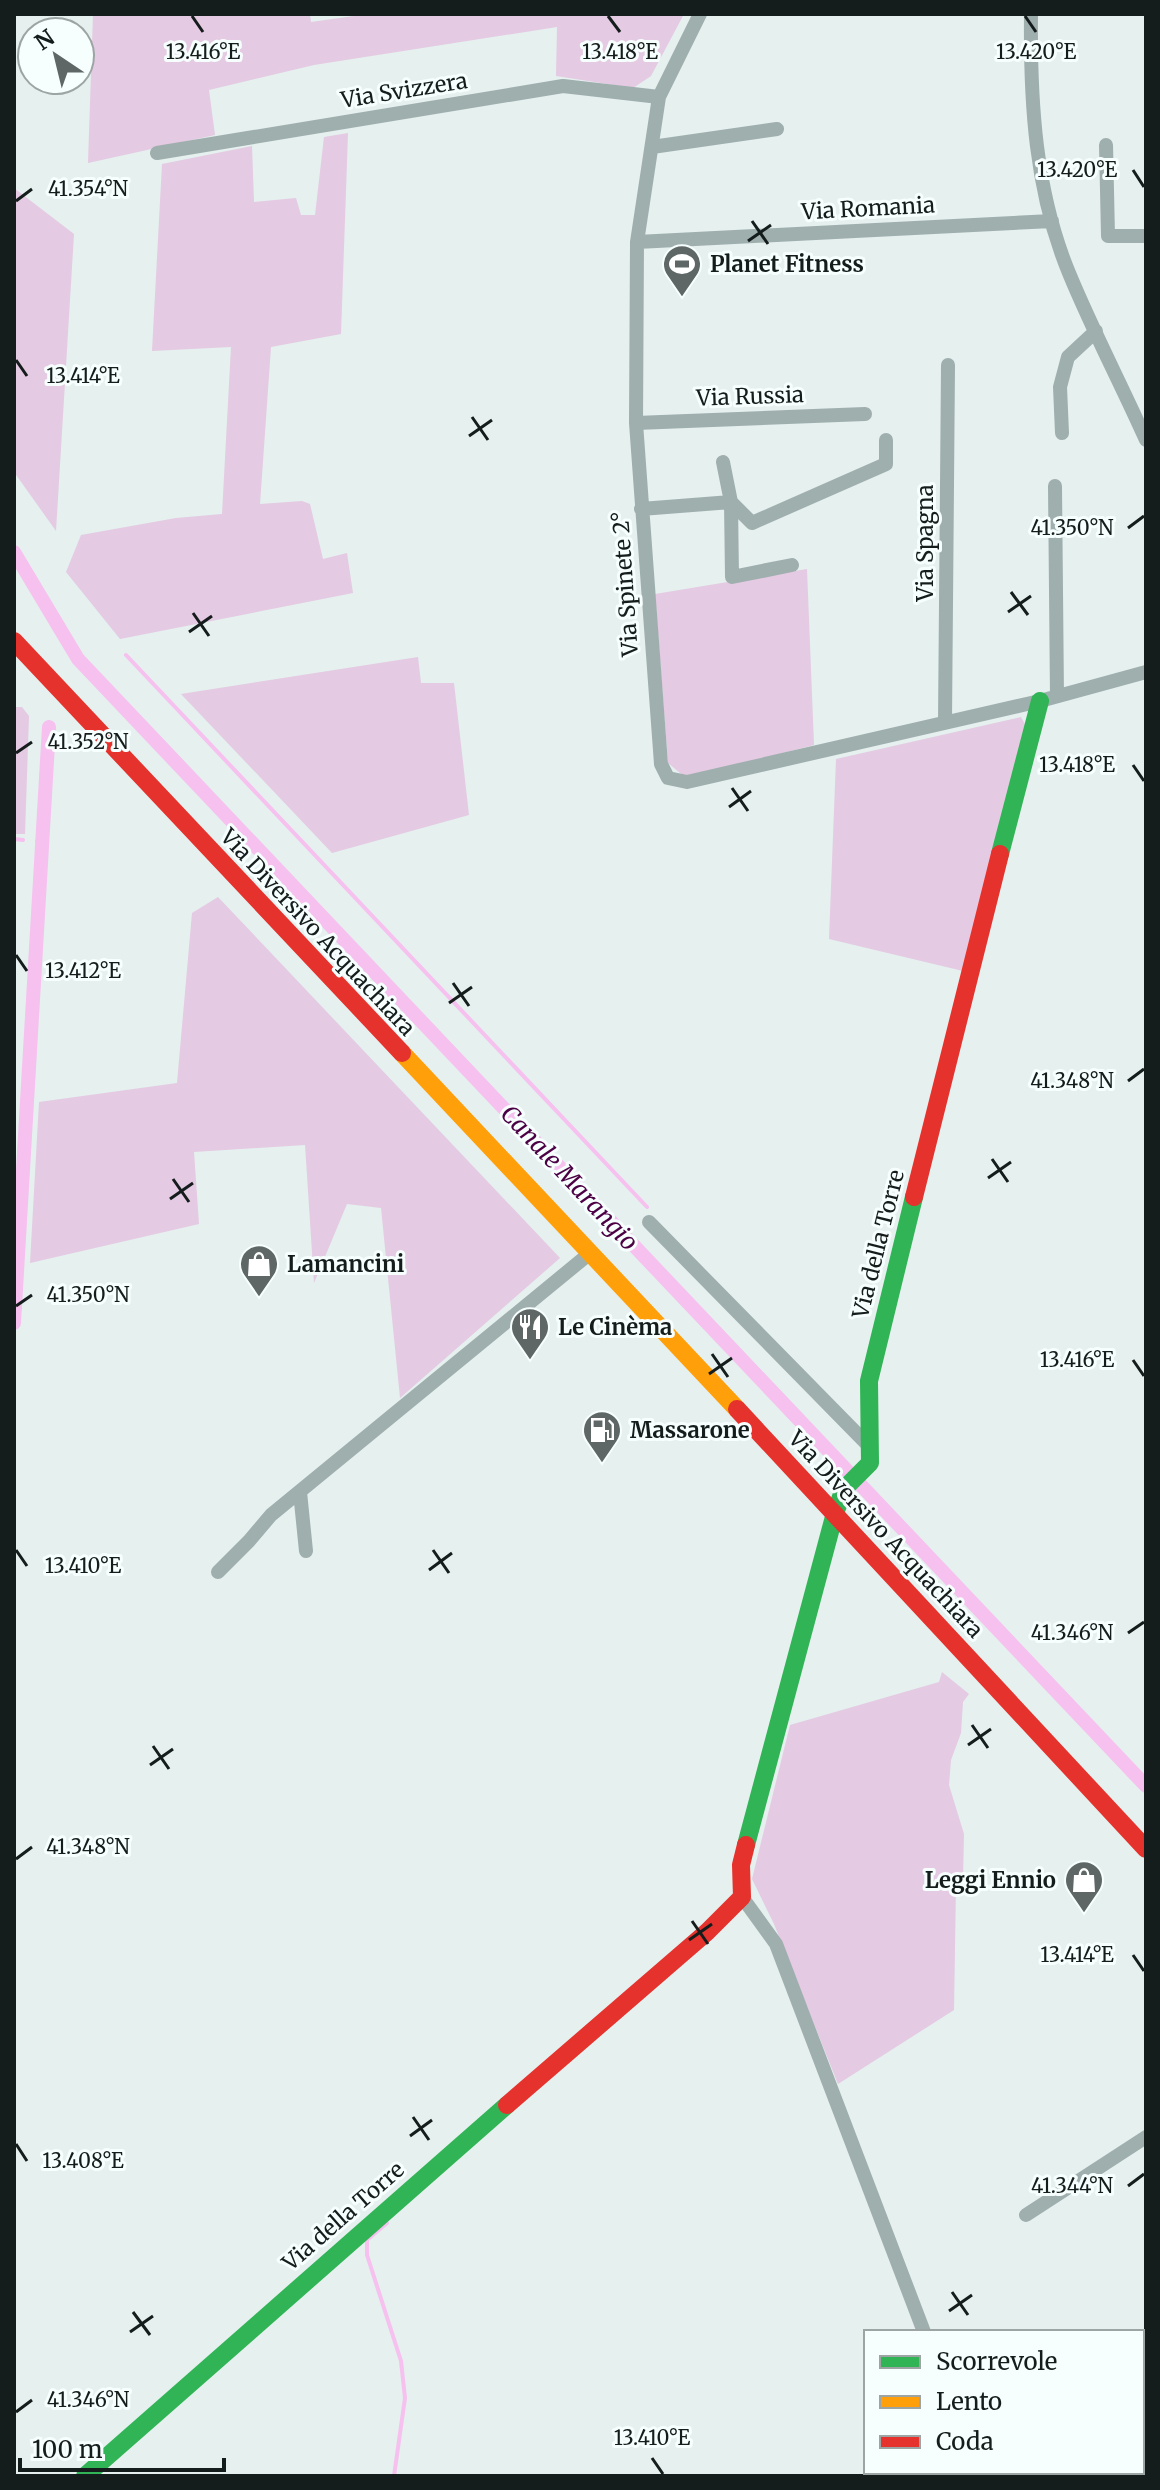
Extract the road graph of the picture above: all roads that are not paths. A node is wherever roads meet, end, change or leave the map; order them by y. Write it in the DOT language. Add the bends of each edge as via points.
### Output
graph roads {
  1 [pos="700,14"];
  2 [pos="1031,14"];
  3 [pos="659,97"];
  4 [pos="777,129"];
  5 [pos="1106,145"];
  6 [pos="652,147"];
  7 [pos="157,153"];
  8 [pos="1052,221"];
  9 [pos="1146,236"];
  10 [pos="637,242"];
  11 [pos="1096,331"];
  12 [pos="948,365"];
  13 [pos="865,414"];
  14 [pos="636,423"];
  15 [pos="1062,433"];
  16 [pos="886,440"];
  17 [pos="1146,440"];
  18 [pos="723,462"];
  19 [pos="1055,486"];
  20 [pos="731,502"];
  21 [pos="641,509"];
  22 [pos="792,565"];
  23 [pos="14,641"];
  24 [pos="1146,672"];
  25 [pos="1048,699"];
  26 [pos="945,722"];
  27 [pos="649,1222"];
  28 [pos="589,1254"];
  29 [pos="869,1455"];
  30 [pos="300,1492"];
  31 [pos="835,1513"];
  32 [pos="306,1551"];
  33 [pos="218,1572"];
  34 [pos="1146,1849"];
  35 [pos="742,1897"];
  36 [pos="1146,2137"];
  37 [pos="1026,2215"];
  38 [pos="923,2330"];
  39 [pos="85,2476"];
  1 -- 3 [label="street, Via Spinete 2°"];
  2 -- 8 [label="street" via="1037,153"];
  3 -- 6 [label="street, Via Spinete 2°"];
  3 -- 7 [label="street, Via Svizzera" via="563,86"];
  4 -- 6 [label="street"];
  5 -- 9 [label="street" via="1108,236"];
  6 -- 10 [label="street, Via Spinete 2°"];
  8 -- 10 [label="street, Via Romania"];
  8 -- 11 [label="street" via="1068,272"];
  10 -- 14 [label="street, Via Spinete 2°"];
  11 -- 15 [label="street" via="1068,357 1060,387"];
  11 -- 17 [label="street"];
  12 -- 26 [label="street, Via Spagna"];
  13 -- 14 [label="street, Via Russia"];
  14 -- 21 [label="street, Via Spinete 2°"];
  16 -- 20 [label="street" via="886,464 752,523"];
  18 -- 20 [label="street"];
  19 -- 25 [label="street"];
  20 -- 21 [label="street"];
  20 -- 22 [label="street" via="732,577"];
  21 -- 26 [label="street, Via Spinete 2°" via="661,764 668,778 687,782"];
  23 -- 28 [label="street, Via Diversivo Acquachiara"];
  24 -- 25 [label="street"];
  25 -- 26 [label="street, Via Spinete 2°"];
  25 -- 29 [label="street, Via della Torre" via="942,1080 869,1381"];
  27 -- 29 [label="street"];
  28 -- 30 [label="street"];
  28 -- 31 [label="street, Via Diversivo Acquachiara"];
  29 -- 31 [label="street" via="844,1489"];
  30 -- 32 [label="street"];
  30 -- 33 [label="street"];
  31 -- 34 [label="street, Via Diversivo Acquachiara"];
  31 -- 35 [label="street" via="741,1865"];
  35 -- 38 [label="street" via="776,1944"];
  35 -- 39 [label="street, Via della Torre"];
  36 -- 37 [label="street"];
}
